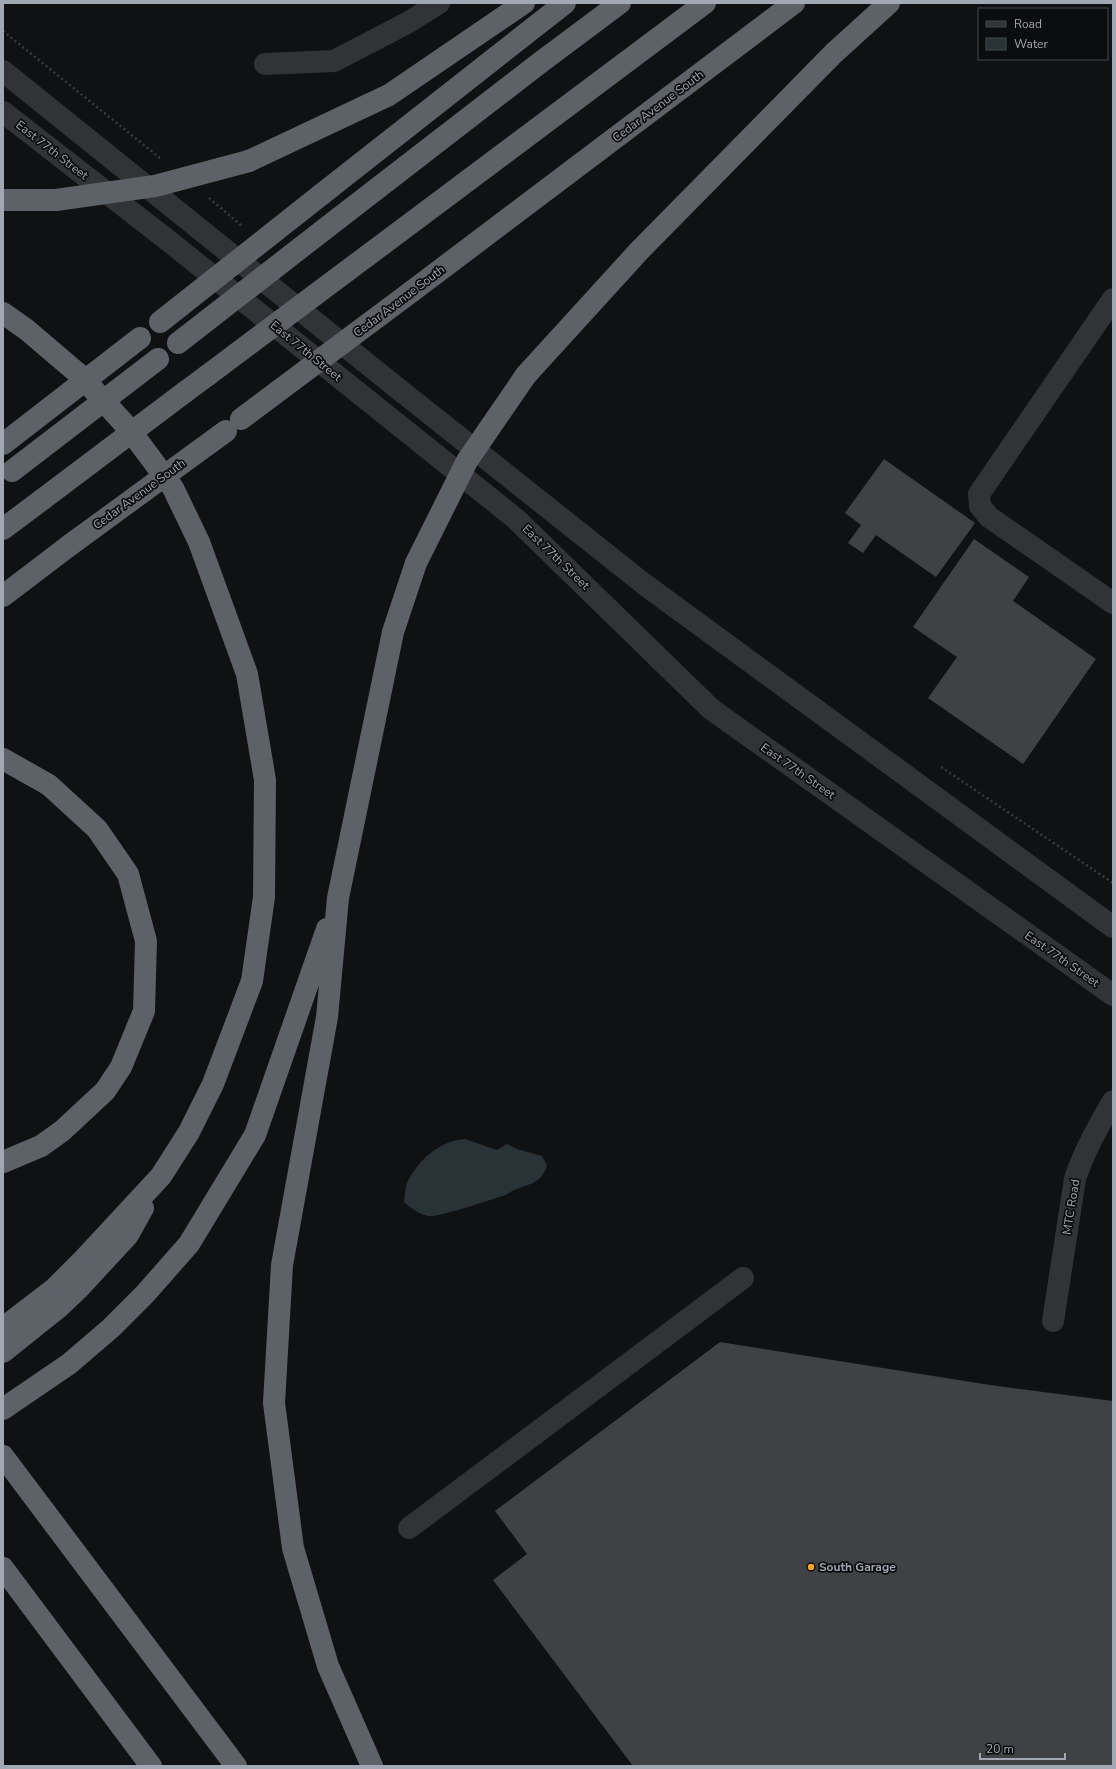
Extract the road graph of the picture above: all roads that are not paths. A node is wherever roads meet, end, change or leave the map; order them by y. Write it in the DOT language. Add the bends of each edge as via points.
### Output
graph roads {
  1 [pos="439,3"];
  2 [pos="524,3"];
  3 [pos="565,3"];
  4 [pos="620,3"];
  5 [pos="705,3"];
  6 [pos="794,3"];
  7 [pos="889,3"];
  8 [pos="265,64"];
  9 [pos="3,71"];
  10 [pos="3,112"];
  11 [pos="3,200"];
  12 [pos="1113,299"];
  13 [pos="3,313"];
  14 [pos="3,444"];
  15 [pos="7,474"];
  16 [pos="3,529"];
  17 [pos="3,596"];
  18 [pos="1113,603"];
  19 [pos="3,759"];
  20 [pos="338,898"];
  21 [pos="1113,927"];
  22 [pos="1113,995"];
  23 [pos="1113,1101"];
  24 [pos="3,1162"];
  25 [pos="103,1250"];
  26 [pos="743,1278"];
  27 [pos="1053,1321"];
  28 [pos="3,1328"];
  29 [pos="3,1352"];
  30 [pos="3,1409"];
  31 [pos="3,1456"];
  32 [pos="410,1528"];
  33 [pos="3,1568"];
  34 [pos="204,1723"];
  35 [pos="151,1766"];
  36 [pos="236,1766"];
  37 [pos="240,1766"];
  38 [pos="372,1766"];
  1 -- 8 [label="street" via="409,22 334,61"];
  2 -- 11 [label="highway, bridge" via="389,96 249,161 155,186 56,200"];
  3 -- 14 [label="highway, bridge"];
  4 -- 15 [label="highway, bridge"];
  5 -- 16 [label="highway, bridge"];
  6 -- 17 [label="highway, Cedar Avenue South, bridge"];
  7 -- 20 [label="highway, bridge" via="834,53 639,251 526,375 467,460 416,563 392,632"];
  9 -- 21 [label="street" via="644,584"];
  10 -- 22 [label="street, East 77th Street" via="516,519 711,709"];
  12 -- 18 [label="street" via="979,494 980,506 989,517"];
  13 -- 25 [label="highway" via="81,376 129,429 173,488 199,542 247,674 265,780 264,897 252,981 213,1084 189,1132 161,1176"];
  19 -- 24 [label="highway" via="49,785 97,828 128,874 146,941 144,1011 121,1067 105,1091 62,1131 41,1146"];
  20 -- 30 [label="highway" via="255,1136 188,1244 145,1294 111,1328 69,1364"];
  20 -- 38 [label="highway" via="327,1017 282,1265 274,1403 294,1548 328,1666"];
  23 -- 27 [label="street, MTC Road" via="1090,1139 1075,1179"];
  25 -- 28 [label="highway"];
  25 -- 29 [label="highway" via="58,1308"];
  26 -- 32 [label="street"];
  31 -- 34 [label="highway"];
  33 -- 35 [label="highway"];
  34 -- 36 [label="highway"];
  34 -- 37 [label="highway"];
}
